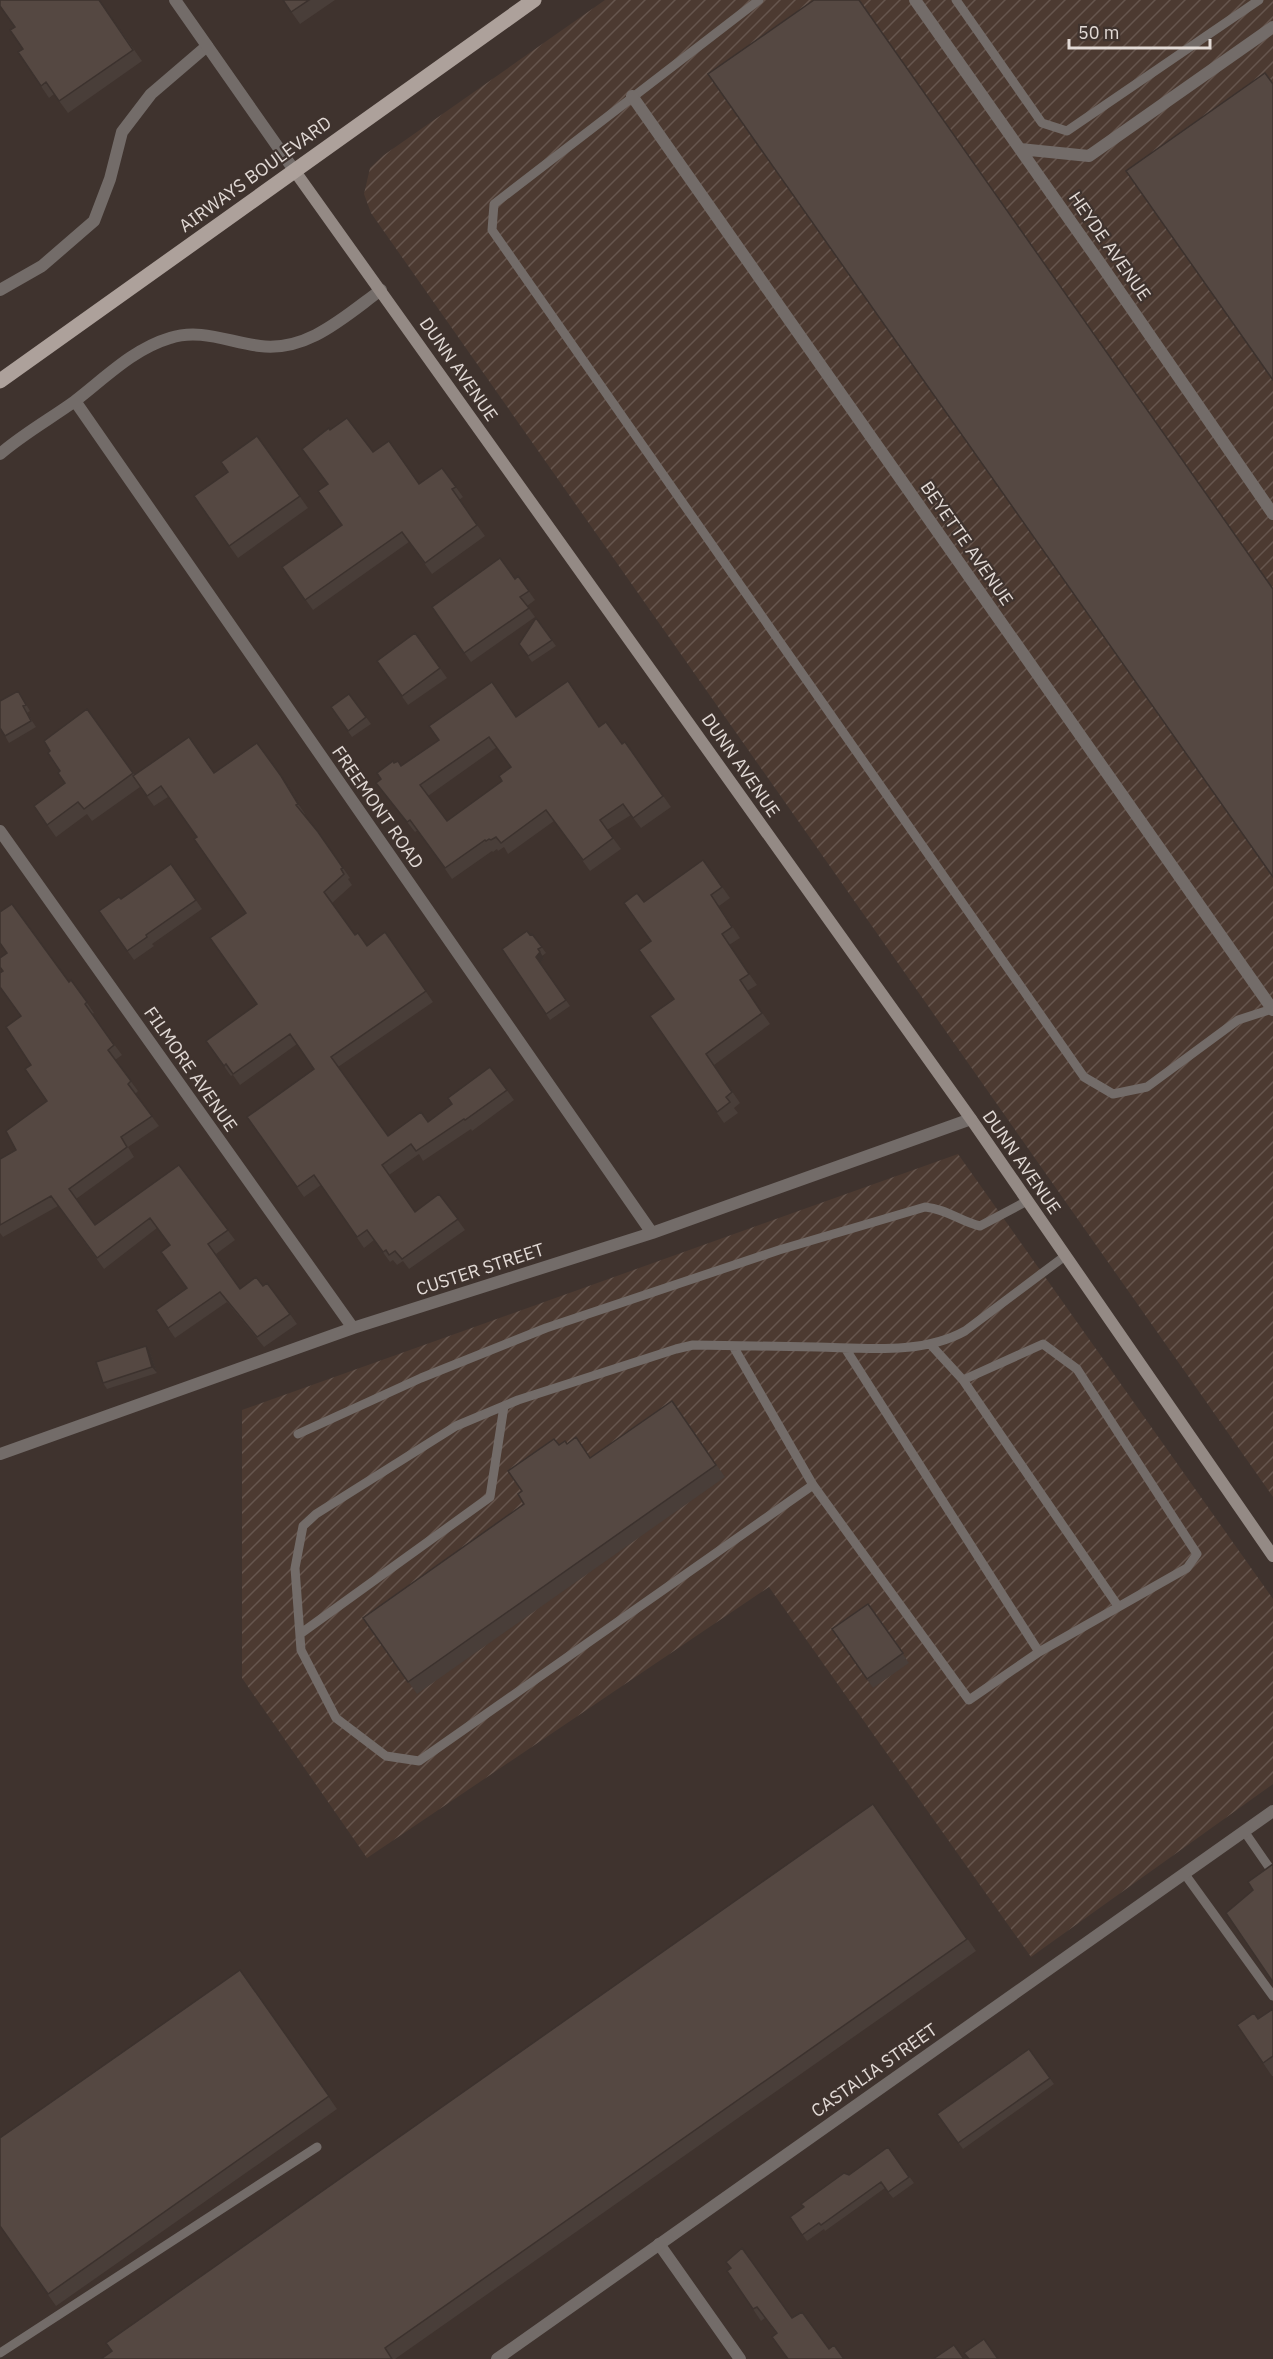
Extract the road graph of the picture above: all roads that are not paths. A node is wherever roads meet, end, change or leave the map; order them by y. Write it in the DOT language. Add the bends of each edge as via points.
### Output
graph roads {
  1 [pos="175,0"];
  2 [pos="534,0"];
  3 [pos="759,0"];
  4 [pos="915,0"];
  5 [pos="956,0"];
  6 [pos="1259,0"];
  7 [pos="1272,31"];
  8 [pos="207,46"];
  9 [pos="632,96"];
  10 [pos="1020,150"];
  11 [pos="294,170"];
  12 [pos="0,290"];
  13 [pos="381,290"];
  14 [pos="0,381"];
  15 [pos="75,401"];
  16 [pos="0,454"];
  17 [pos="1273,514"];
  18 [pos="0,831"];
  19 [pos="1273,1009"];
  20 [pos="971,1119"];
  21 [pos="1027,1201"];
  22 [pos="652,1233"];
  23 [pos="1065,1256"];
  24 [pos="353,1328"];
  25 [pos="930,1344"];
  26 [pos="733,1346"];
  27 [pos="845,1348"];
  28 [pos="963,1380"];
  29 [pos="504,1406"];
  30 [pos="298,1434"];
  31 [pos="0,1454"];
  32 [pos="813,1485"];
  33 [pos="1273,1556"];
  34 [pos="1118,1606"];
  35 [pos="300,1634"];
  36 [pos="1039,1652"];
  37 [pos="1273,1810"];
  38 [pos="1244,1831"];
  39 [pos="1184,1873"];
  40 [pos="1273,1873"];
  41 [pos="1273,1996"];
  42 [pos="317,2147"];
  43 [pos="659,2244"];
  44 [pos="0,2353"];
  45 [pos="503,2357"];
  46 [pos="740,2359"];
  1 -- 8 [label="street, DUNN AVENUE"];
  2 -- 11 [label="main road, AIRWAYS BOULEVARD"];
  3 -- 9 [label="lane"];
  4 -- 10 [label="street, HEYDE AVENUE"];
  5 -- 6 [label="lane" via="1042,123 1068,131"];
  7 -- 10 [label="street" via="1089,156"];
  8 -- 11 [label="street, DUNN AVENUE"];
  8 -- 12 [label="street" via="151,94 122,132 94,221 42,266"];
  9 -- 19 [label="street, BEYETTE AVENUE"];
  9 -- 19 [label="lane" via="494,204 492,230 1084,1077 1113,1094 1147,1087 1238,1020"];
  10 -- 17 [label="street, HEYDE AVENUE"];
  11 -- 13 [label="main road, DUNN AVENUE"];
  11 -- 14 [label="main road, AIRWAYS BOULEVARD"];
  13 -- 15 [label="street" via="318,335 292,345 261,346 195,334 170,338 133,355"];
  13 -- 20 [label="main road, DUNN AVENUE"];
  15 -- 16 [label="street"];
  15 -- 22 [label="street, FREEMONT ROAD"];
  18 -- 24 [label="street, FILMORE AVENUE"];
  20 -- 21 [label="main road, DUNN AVENUE"];
  20 -- 22 [label="street, CUSTER STREET"];
  21 -- 23 [label="main road, DUNN AVENUE"];
  21 -- 30 [label="lane" via="980,1226 963,1222 940,1208 925,1207 778,1250 546,1328 421,1378"];
  22 -- 24 [label="street, CUSTER STREET"];
  23 -- 25 [label="lane" via="965,1331"];
  23 -- 33 [label="main road, DUNN AVENUE"];
  24 -- 31 [label="street, CUSTER STREET"];
  25 -- 27 [label="lane"];
  25 -- 28 [label="lane"];
  26 -- 27 [label="lane"];
  26 -- 29 [label="lane" via="693,1345 676,1349"];
  26 -- 32 [label="lane"];
  27 -- 36 [label="lane"];
  28 -- 34 [label="lane"];
  28 -- 34 [label="lane" via="1043,1344 1077,1369 1197,1554 1187,1568"];
  29 -- 35 [label="lane" via="490,1497"];
  29 -- 35 [label="lane" via="456,1426 303,1526 295,1568"];
  32 -- 35 [label="lane" via="418,1761 386,1756 336,1718 301,1650"];
  32 -- 36 [label="lane" via="969,1700"];
  34 -- 36 [label="lane"];
  37 -- 38 [label="street, CASTALIA STREET"];
  38 -- 39 [label="street, CASTALIA STREET"];
  38 -- 40 [label="lane"];
  39 -- 41 [label="lane"];
  39 -- 43 [label="street, CASTALIA STREET"];
  42 -- 44 [label="lane"];
  43 -- 45 [label="street, CASTALIA STREET"];
  43 -- 46 [label="street"];
}
